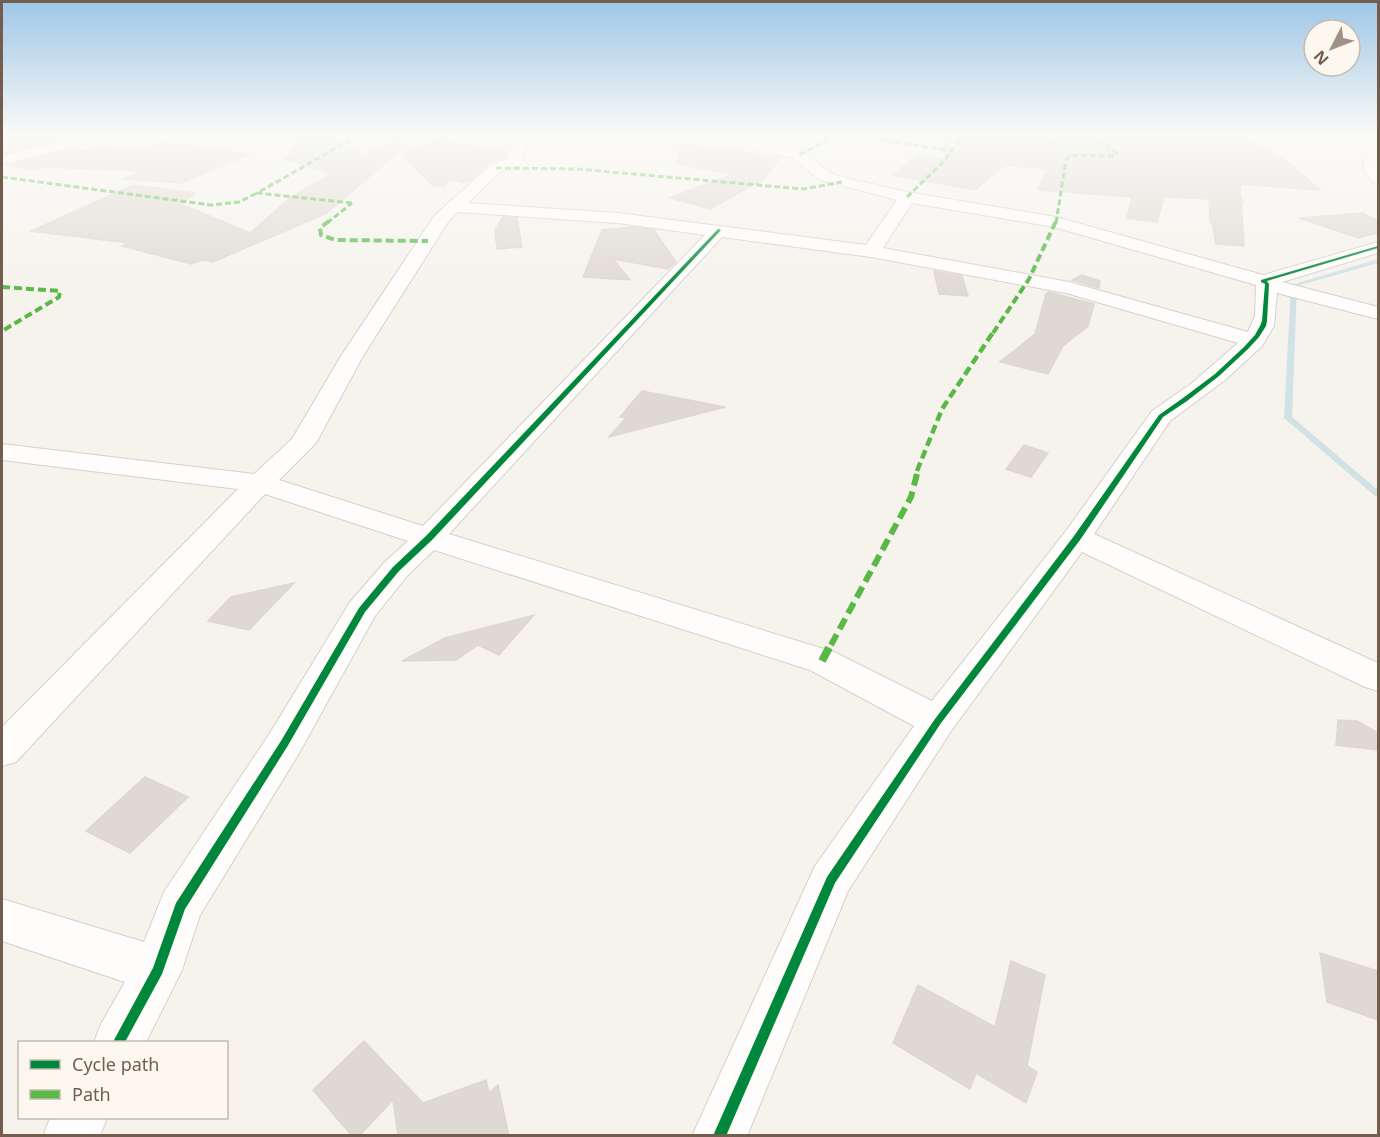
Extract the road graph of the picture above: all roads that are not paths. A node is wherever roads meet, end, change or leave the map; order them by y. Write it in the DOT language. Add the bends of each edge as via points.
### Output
graph roads {
  1 [pos="476,187"];
  2 [pos="864,187"];
  3 [pos="907,197"];
  4 [pos="455,207"];
  5 [pos="719,230"];
  6 [pos="1378,247"];
  7 [pos="871,251"];
  8 [pos="1265,282"];
  9 [pos="1378,313"];
  10 [pos="1254,341"];
  11 [pos="2,452"];
  12 [pos="260,483"];
  13 [pos="429,538"];
  14 [pos="1077,538"];
  15 [pos="1378,678"];
  16 [pos="938,721"];
  17 [pos="2,751"];
  18 [pos="2,920"];
  19 [pos="158,970"];
  20 [pos="120,1041"];
  21 [pos="79,1119"];
  22 [pos="70,1136"];
  23 [pos="719,1136"];
  1 -- 4 [label="street"];
  2 -- 3 [label="street"];
  3 -- 7 [label="street"];
  3 -- 8 [label="street" via="1056,222"];
  4 -- 5 [label="street" via="593,216"];
  4 -- 12 [label="street" via="441,219 352,356 303,443"];
  5 -- 7 [label="street"];
  5 -- 13 [label="street"];
  6 -- 8 [label="street"];
  7 -- 10 [label="street" via="1070,288"];
  8 -- 9 [label="street"];
  8 -- 10 [label="street" via="1263,325"];
  10 -- 14 [label="street" via="1161,416"];
  11 -- 12 [label="street"];
  12 -- 13 [label="street"];
  12 -- 17 [label="street"];
  13 -- 16 [label="street" via="822,661"];
  13 -- 19 [label="street" via="396,569 362,610 284,744 180,907"];
  14 -- 15 [label="street"];
  14 -- 16 [label="street"];
  16 -- 23 [label="street" via="831,880"];
  18 -- 19 [label="street"];
  19 -- 20 [label="street"];
  21 -- 22 [label="street"];
}
